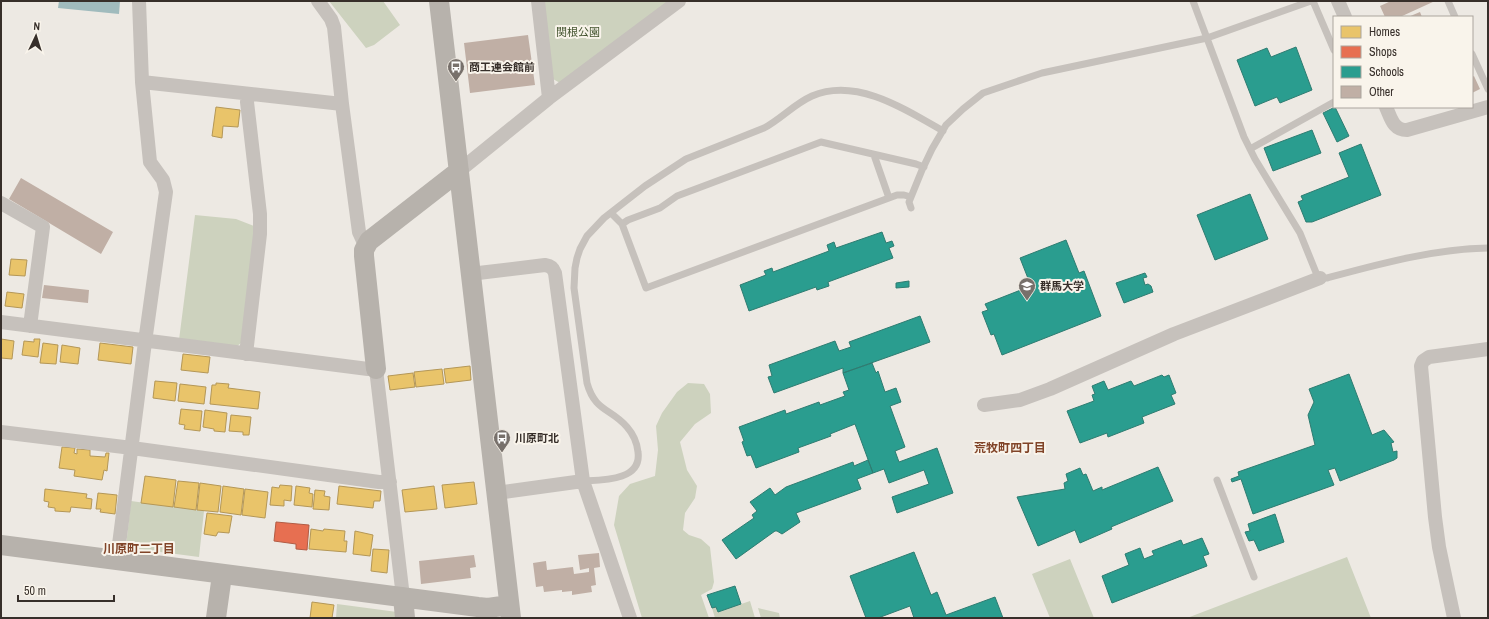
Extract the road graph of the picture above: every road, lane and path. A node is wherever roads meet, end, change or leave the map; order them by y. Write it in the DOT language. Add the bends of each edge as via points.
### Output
graph roads {
  1 [pos="140,1"];
  2 [pos="318,1"];
  3 [pos="439,1"];
  4 [pos="538,1"];
  5 [pos="679,1"];
  6 [pos="1193,1"];
  7 [pos="1312,1"];
  8 [pos="1338,1"];
  9 [pos="1448,1"];
  10 [pos="1345,16"];
  11 [pos="1455,16"];
  12 [pos="1207,38"];
  13 [pos="1333,48"];
  14 [pos="1473,56"];
  15 [pos="142,82"];
  16 [pos="1488,89"];
  17 [pos="248,94"];
  18 [pos="549,98"];
  19 [pos="1333,103"];
  20 [pos="342,104"];
  21 [pos="1488,107"];
  22 [pos="1387,108"];
  23 [pos="943,131"];
  24 [pos="1250,149"];
  25 [pos="874,155"];
  26 [pos="924,167"];
  27 [pos="460,171"];
  28 [pos="911,197"];
  29 [pos="889,198"];
  30 [pos="1,203"];
  31 [pos="911,208"];
  32 [pos="611,213"];
  33 [pos="622,224"];
  34 [pos="365,246"];
  35 [pos="1488,248"];
  36 [pos="470,274"];
  37 [pos="1320,278"];
  38 [pos="1,322"];
  39 [pos="30,326"];
  40 [pos="145,342"];
  41 [pos="1488,349"];
  42 [pos="246,354"];
  43 [pos="376,369"];
  44 [pos="984,405"];
  45 [pos="1,432"];
  46 [pos="132,448"];
  47 [pos="1217,480"];
  48 [pos="583,481"];
  49 [pos="390,482"];
  50 [pos="496,493"];
  51 [pos="1,545"];
  52 [pos="117,560"];
  53 [pos="222,575"];
  54 [pos="1254,577"];
  55 [pos="403,597"];
  56 [pos="510,612"];
  57 [pos="216,618"];
  58 [pos="406,618"];
  59 [pos="630,618"];
  60 [pos="1454,618"];
  1 -- 15 [label="street"];
  2 -- 20 [label="street" via="334,27"];
  3 -- 27 [label="street"];
  4 -- 18 [label="street"];
  5 -- 18 [label="street"];
  6 -- 12 [label="lane"];
  7 -- 12 [label="lane"];
  7 -- 13 [label="lane"];
  8 -- 10 [label="street"];
  9 -- 11 [label="lane"];
  12 -- 23 [label="lane" via="1042,73 1002,86 983,93 963,108"];
  12 -- 24 [label="lane"];
  14 -- 16 [label="lane"];
  15 -- 17 [label="street"];
  15 -- 40 [label="street" via="150,162 163,180 166,192"];
  17 -- 20 [label="street"];
  17 -- 42 [label="street" via="260,234"];
  18 -- 27 [label="street"];
  19 -- 24 [label="lane"];
  20 -- 34 [label="street" via="359,232"];
  21 -- 22 [label="street" via="1407,130 1397,128"];
  23 -- 26 [label="lane"];
  23 -- 32 [label="lane" via="870,95 844,90 822,93 811,96 764,128 686,159 645,186"];
  24 -- 37 [label="lane" via="1300,233"];
  25 -- 26 [label="lane"];
  25 -- 29 [label="lane"];
  25 -- 33 [label="lane" via="821,142 677,196 660,208"];
  26 -- 28 [label="lane"];
  27 -- 34 [label="street"];
  27 -- 36 [label="street"];
  28 -- 29 [label="lane" via="897,195"];
  28 -- 31 [label="lane"];
  29 -- 33 [label="lane" via="646,288"];
  30 -- 39 [label="street" via="43,227"];
  32 -- 33 [label="lane"];
  32 -- 48 [label="lane" via="587,236 580,248 576,258 574,288 589,389 597,404 632,432 639,455 638,464 625,475"];
  34 -- 43 [label="street"];
  35 -- 37 [label="lane" via="1441,252"];
  36 -- 48 [label="street" via="545,265 553,269"];
  36 -- 50 [label="street"];
  37 -- 44 [label="street" via="1174,334 1050,389 1020,400"];
  38 -- 39 [label="street"];
  39 -- 40 [label="street"];
  40 -- 42 [label="street"];
  40 -- 46 [label="street"];
  41 -- 60 [label="street" via="1429,357 1421,366 1435,517"];
  42 -- 43 [label="street"];
  43 -- 49 [label="street"];
  45 -- 46 [label="street"];
  46 -- 49 [label="street"];
  46 -- 52 [label="street"];
  47 -- 54 [label="lane"];
  48 -- 50 [label="street"];
  48 -- 59 [label="street"];
  49 -- 55 [label="street"];
  50 -- 56 [label="street"];
  51 -- 52 [label="street"];
  52 -- 53 [label="street"];
  53 -- 55 [label="street"];
  53 -- 57 [label="street"];
  55 -- 56 [label="street"];
  55 -- 58 [label="street"];
}
